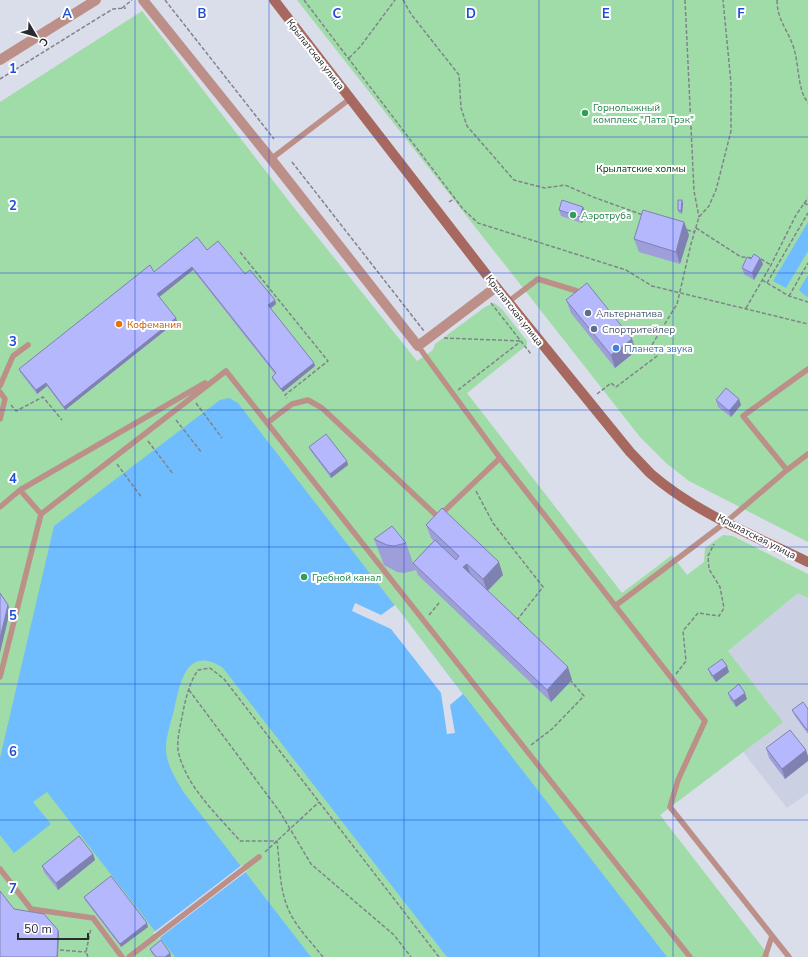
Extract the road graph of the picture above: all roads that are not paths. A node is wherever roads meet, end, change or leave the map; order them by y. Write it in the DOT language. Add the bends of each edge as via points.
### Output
graph roads {
  1 [pos="96,0"];
  2 [pos="143,0"];
  3 [pos="274,0"];
  4 [pos="0,60"];
  5 [pos="351,98"];
  6 [pos="271,159"];
  7 [pos="496,287"];
  8 [pos="577,291"];
  9 [pos="508,302"];
  10 [pos="28,345"];
  11 [pos="418,346"];
  12 [pos="808,370"];
  13 [pos="226,371"];
  14 [pos="0,386"];
  15 [pos="0,392"];
  16 [pos="0,419"];
  17 [pos="267,423"];
  18 [pos="808,454"];
  19 [pos="500,458"];
  20 [pos="787,470"];
  21 [pos="20,490"];
  22 [pos="0,507"];
  23 [pos="41,514"];
  24 [pos="726,522"];
  25 [pos="808,562"];
  26 [pos="615,606"];
  27 [pos="0,678"];
  28 [pos="259,857"];
  29 [pos="0,869"];
  30 [pos="772,936"];
  31 [pos="122,957"];
  32 [pos="129,957"];
  33 [pos="690,957"];
  34 [pos="765,957"];
  35 [pos="789,957"];
  1 -- 4 [label="street"];
  2 -- 6 [label="street"];
  3 -- 5 [label="main road, Крылатская улица"];
  5 -- 6 [label="lane"];
  5 -- 7 [label="main road, Крылатская улица"];
  6 -- 11 [label="street"];
  7 -- 9 [label="main road, Крылатская улица"];
  7 -- 11 [label="street"];
  8 -- 9 [label="lane" via="538,279"];
  9 -- 24 [label="main road, Крылатская улица" via="616,436 651,474"];
  10 -- 14 [label="lane" via="13,356"];
  11 -- 19 [label="lane"];
  12 -- 20 [label="lane" via="744,416"];
  13 -- 17 [label="lane"];
  13 -- 21 [label="lane"];
  13 -- 23 [label="lane"];
  15 -- 16 [label="lane" via="5,399"];
  17 -- 19 [label="lane" via="292,404 308,400 322,408 438,517"];
  17 -- 33 [label="lane"];
  18 -- 20 [label="lane"];
  19 -- 26 [label="lane"];
  20 -- 24 [label="lane"];
  21 -- 22 [label="lane"];
  21 -- 23 [label="lane"];
  23 -- 27 [label="lane"];
  24 -- 25 [label="main road, Крылатская улица"];
  24 -- 26 [label="lane"];
  26 -- 30 [label="lane" via="705,721 678,780 670,807"];
  28 -- 32 [label="lane"];
  29 -- 31 [label="lane" via="31,909 93,918"];
  30 -- 34 [label="lane"];
  30 -- 35 [label="lane"];
}
